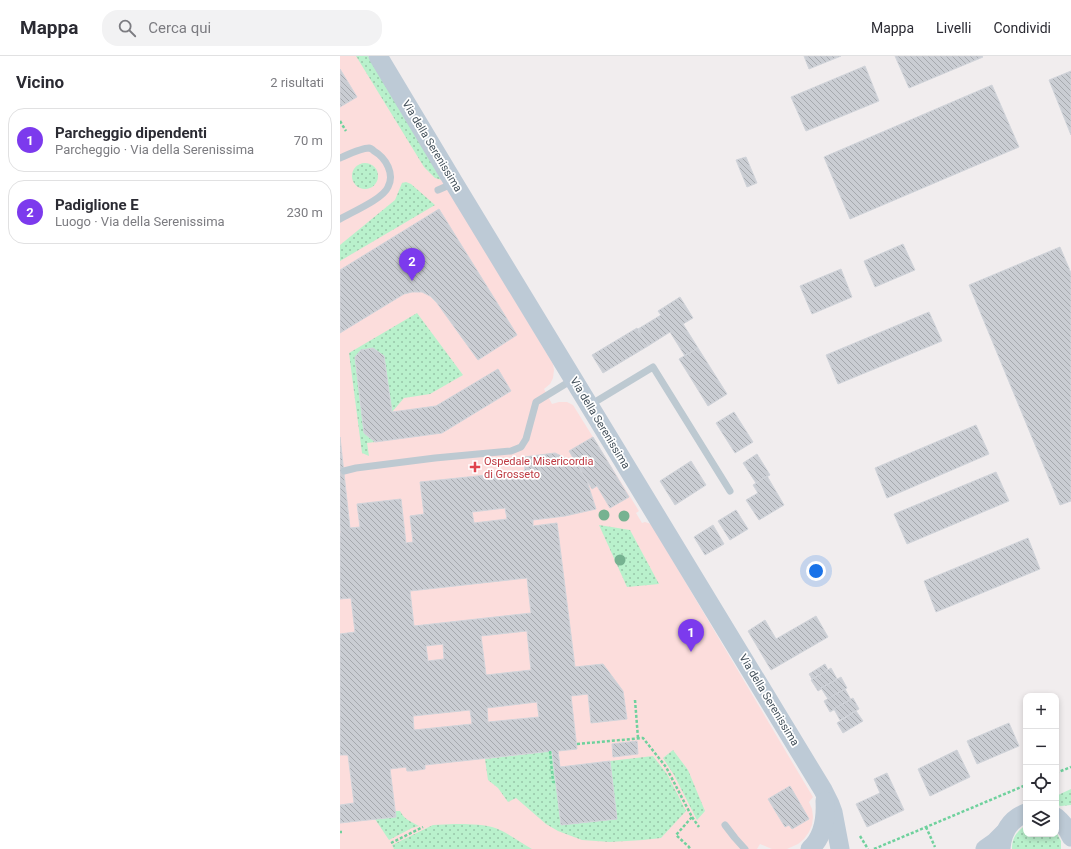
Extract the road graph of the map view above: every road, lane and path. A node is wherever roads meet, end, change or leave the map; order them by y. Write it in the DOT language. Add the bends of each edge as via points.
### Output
graph roads {
  1 [pos="378,56"];
  2 [pos="340,121"];
  3 [pos="346,131"];
  4 [pos="340,158"];
  5 [pos="340,218"];
  6 [pos="573,379"];
  7 [pos="590,406"];
  8 [pos="344,470"];
  9 [pos="730,491"];
  10 [pos="635,700"];
  11 [pos="638,738"];
  12 [pos="577,744"];
  13 [pos="550,751"];
  14 [pos="1071,767"];
  15 [pos="1059,772"];
  16 [pos="556,782"];
  17 [pos="1023,786"];
  18 [pos="823,790"];
  19 [pos="1023,814"];
  20 [pos="1059,814"];
  21 [pos="1071,814"];
  22 [pos="692,817"];
  23 [pos="1059,820"];
  24 [pos="726,825"];
  25 [pos="422,827"];
  26 [pos="699,827"];
  27 [pos="926,827"];
  28 [pos="860,836"];
  29 [pos="1071,837"];
  30 [pos="1002,841"];
  31 [pos="391,843"];
  32 [pos="884,847"];
  33 [pos="935,847"];
  34 [pos="690,849"];
  35 [pos="745,849"];
  36 [pos="810,849"];
  37 [pos="840,849"];
  38 [pos="868,849"];
  39 [pos="874,849"];
  40 [pos="986,849"];
  1 -- 6 [label="street, Via della Serenissima" via="446,187"];
  2 -- 3 [label="path"];
  4 -- 5 [label="lane" via="370,148 386,160 390,178 388,187 382,195"];
  6 -- 7 [label="street, Via della Serenissima"];
  6 -- 8 [label="lane" via="536,402 526,439 521,447 511,451"];
  7 -- 9 [label="lane" via="653,367"];
  7 -- 18 [label="street, Via della Serenissima"];
  10 -- 11 [label="path"];
  11 -- 12 [label="path"];
  11 -- 22 [label="path" via="643,738 666,767"];
  13 -- 16 [label="path"];
  14 -- 15 [label="path"];
  17 -- 27 [label="path"];
  18 -- 36 [label="street, Via della Serenissima" via="824,823 818,840"];
  18 -- 37 [label="street, Via della Serenissima" via="833,812"];
  19 -- 30 [label="street" via="1008,825"];
  20 -- 21 [label="street"];
  22 -- 26 [label="path"];
  22 -- 34 [label="path" via="676,835"];
  23 -- 29 [label="street"];
  24 -- 35 [label="lane"];
  25 -- 31 [label="path"];
  27 -- 32 [label="path"];
  27 -- 33 [label="path"];
  28 -- 38 [label="path"];
  30 -- 40 [label="street" via="995,842"];
  32 -- 39 [label="path"];
}
